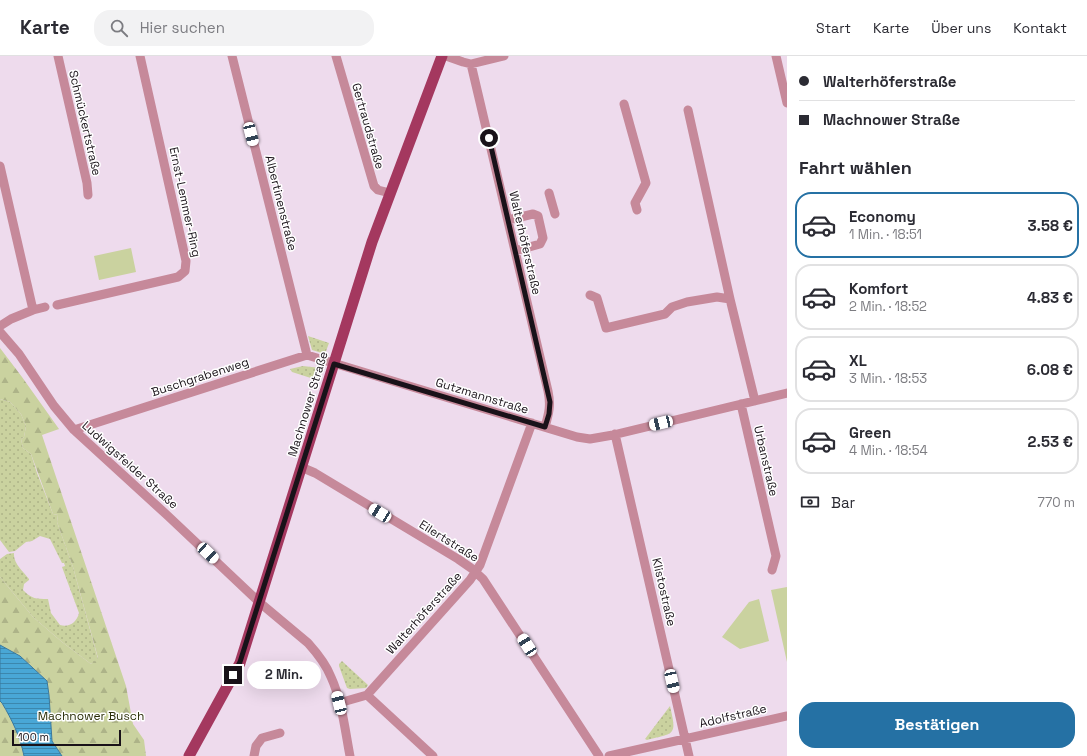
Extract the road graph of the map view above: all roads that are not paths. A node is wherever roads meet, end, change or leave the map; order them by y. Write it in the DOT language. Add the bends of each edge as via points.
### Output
graph roads {
  1 [pos="58,56"];
  2 [pos="140,56"];
  3 [pos="232,56"];
  4 [pos="336,56"];
  5 [pos="442,56"];
  6 [pos="446,56"];
  7 [pos="504,56"];
  8 [pos="776,56"];
  9 [pos="471,64"];
  10 [pos="787,103"];
  11 [pos="624,104"];
  12 [pos="688,110"];
  13 [pos="0,166"];
  14 [pos="390,193"];
  15 [pos="549,193"];
  16 [pos="88,195"];
  17 [pos="635,208"];
  18 [pos="555,214"];
  19 [pos="508,220"];
  20 [pos="515,251"];
  21 [pos="590,295"];
  22 [pos="730,299"];
  23 [pos="57,304"];
  24 [pos="45,307"];
  25 [pos="33,310"];
  26 [pos="0,326"];
  27 [pos="0,332"];
  28 [pos="307,355"];
  29 [pos="334,364"];
  30 [pos="787,393"];
  31 [pos="755,401"];
  32 [pos="741,404"];
  33 [pos="532,423"];
  34 [pos="545,427"];
  35 [pos="74,430"];
  36 [pos="615,434"];
  37 [pos="301,467"];
  38 [pos="772,570"];
  39 [pos="476,572"];
  40 [pos="259,602"];
  41 [pos="367,696"];
  42 [pos="339,703"];
  43 [pos="787,716"];
  44 [pos="280,733"];
  45 [pos="685,739"];
  46 [pos="190,756"];
  47 [pos="254,756"];
  48 [pos="350,756"];
  49 [pos="433,756"];
  50 [pos="599,756"];
  51 [pos="609,756"];
  52 [pos="689,756"];
  1 -- 16 [label="street, Schmückertstraße"];
  2 -- 23 [label="street, Ernst-Lemmer-Ring" via="186,261 185,271 178,277"];
  3 -- 28 [label="street, Albertinenstraße"];
  4 -- 14 [label="street, Gertraudstraße" via="374,186 378,190"];
  5 -- 14 [label="main road, Machnower Straße"];
  6 -- 9 [label="street"];
  7 -- 9 [label="street"];
  8 -- 10 [label="street"];
  9 -- 19 [label="street, Walterhöferstraße"];
  11 -- 17 [label="street" via="646,183 635,203"];
  12 -- 22 [label="street"];
  13 -- 25 [label="street"];
  14 -- 29 [label="main road, Machnower Straße"];
  15 -- 18 [label="street"];
  19 -- 20 [label="street, Walterhöferstraße"];
  19 -- 20 [label="street" via="533,214 538,216 543,238 540,244"];
  20 -- 34 [label="street, Walterhöferstraße" via="550,402"];
  21 -- 22 [label="street" via="597,298 606,328 665,314 672,307 687,302 716,297"];
  22 -- 31 [label="street"];
  24 -- 25 [label="street"];
  25 -- 26 [label="street"];
  27 -- 35 [label="street, Ludwigsfelder Straße"];
  28 -- 29 [label="street"];
  28 -- 35 [label="street, Buschgrabenweg"];
  29 -- 33 [label="street, Gutzmannstraße"];
  29 -- 37 [label="main road, Machnower Straße"];
  30 -- 31 [label="street, Gutzmannstraße"];
  31 -- 32 [label="street, Gutzmannstraße"];
  32 -- 36 [label="street, Gutzmannstraße"];
  32 -- 38 [label="street, Urbanstraße" via="776,556"];
  33 -- 34 [label="street, Gutzmannstraße"];
  33 -- 39 [label="street, Walterhöferstraße"];
  34 -- 36 [label="street, Gutzmannstraße" via="590,439"];
  35 -- 40 [label="street, Ludwigsfelder Straße"];
  36 -- 45 [label="street, Klistostraße"];
  37 -- 39 [label="street, Eilertstraße"];
  37 -- 40 [label="main road, Machnower Straße"];
  39 -- 41 [label="street, Walterhöferstraße"];
  39 -- 50 [label="street, Eilertstraße" via="504,610"];
  40 -- 42 [label="street, Ludwigsfelder Straße" via="308,643 322,659 331,675"];
  40 -- 46 [label="main road, Machnower Straße" via="240,662"];
  41 -- 42 [label="street"];
  41 -- 49 [label="street"];
  42 -- 48 [label="street, Ludwigsfelder Straße"];
  43 -- 45 [label="street, Adolfstraße"];
  44 -- 47 [label="street" via="262,738 256,746"];
  45 -- 51 [label="street, Adolfstraße"];
  45 -- 52 [label="street, Klistostraße"];
}
